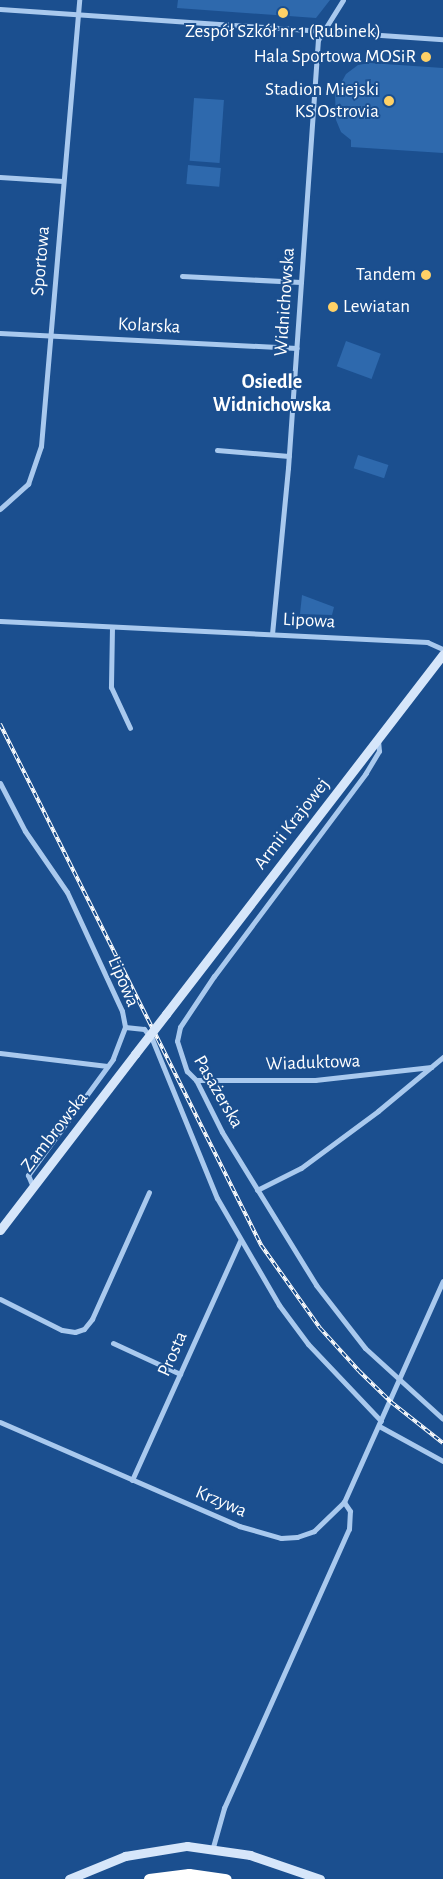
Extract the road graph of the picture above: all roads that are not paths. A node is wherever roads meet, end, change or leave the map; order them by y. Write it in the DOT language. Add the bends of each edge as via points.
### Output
graph roads {
  1 [pos="79,0"];
  2 [pos="343,0"];
  3 [pos="0,9"];
  4 [pos="78,14"];
  5 [pos="321,31"];
  6 [pos="443,39"];
  7 [pos="0,177"];
  8 [pos="63,181"];
  9 [pos="182,276"];
  10 [pos="301,282"];
  11 [pos="0,333"];
  12 [pos="50,336"];
  13 [pos="297,348"];
  14 [pos="217,450"];
  15 [pos="289,456"];
  16 [pos="0,509"];
  17 [pos="0,621"];
  18 [pos="112,627"];
  19 [pos="272,634"];
  20 [pos="443,649"];
  21 [pos="443,654"];
  22 [pos="130,728"];
  23 [pos="378,740"];
  24 [pos="0,783"];
  25 [pos="125,1027"];
  26 [pos="0,1053"];
  27 [pos="135,1054"];
  28 [pos="443,1057"];
  29 [pos="108,1066"];
  30 [pos="431,1067"];
  31 [pos="196,1080"];
  32 [pos="33,1187"];
  33 [pos="257,1190"];
  34 [pos="149,1192"];
  35 [pos="0,1230"];
  36 [pos="240,1241"];
  37 [pos="443,1281"];
  38 [pos="0,1299"];
  39 [pos="113,1344"];
  40 [pos="180,1374"];
  41 [pos="401,1380"];
  42 [pos="443,1419"];
  43 [pos="0,1422"];
  44 [pos="380,1424"];
  45 [pos="443,1461"];
  46 [pos="132,1480"];
  47 [pos="344,1502"];
  48 [pos="213,1848"];
  49 [pos="69,1879"];
  50 [pos="149,1879"];
  51 [pos="226,1879"];
  52 [pos="320,1879"];
  1 -- 4 [label="street, Sportowa"];
  2 -- 5 [label="street"];
  3 -- 4 [label="street"];
  4 -- 5 [label="street"];
  4 -- 8 [label="street, Sportowa"];
  5 -- 6 [label="street"];
  5 -- 10 [label="street, Widnichowska"];
  7 -- 8 [label="street"];
  8 -- 12 [label="street, Sportowa"];
  9 -- 10 [label="street"];
  10 -- 13 [label="street, Widnichowska"];
  11 -- 12 [label="street, Kolarska"];
  12 -- 13 [label="street, Kolarska"];
  12 -- 16 [label="street, Sportowa" via="39,458 28,484"];
  13 -- 15 [label="street, Widnichowska"];
  14 -- 15 [label="street"];
  15 -- 19 [label="street, Widnichowska"];
  17 -- 18 [label="street, Lipowa"];
  18 -- 19 [label="street, Lipowa"];
  18 -- 22 [label="street" via="111,687"];
  19 -- 20 [label="street, Lipowa" via="427,642"];
  21 -- 23 [label="main road, Armii Krajowej"];
  23 -- 27 [label="main road, Armii Krajowej, bridge"];
  23 -- 31 [label="street, Pasażerska" via="379,751 366,773 214,976 180,1027 178,1050 186,1071"];
  24 -- 25 [label="street, Lipowa" via="25,831 67,892 118,1003"];
  25 -- 29 [label="street, Lipowa"];
  25 -- 36 [label="street" via="144,1029 152,1039 204,1170"];
  26 -- 29 [label="street"];
  27 -- 32 [label="main road, Zambrowska"];
  28 -- 30 [label="street"];
  29 -- 32 [label="street, Lipowa" via="28,1175"];
  30 -- 31 [label="street, Wiaduktowa" via="315,1080"];
  30 -- 33 [label="street" via="301,1168"];
  31 -- 33 [label="street, Pasażerska"];
  32 -- 35 [label="main road, Zambrowska"];
  33 -- 41 [label="street, Pasażerska" via="347,1329"];
  34 -- 38 [label="street" via="92,1319 84,1329 75,1332 62,1330"];
  36 -- 40 [label="street, Prosta"];
  36 -- 44 [label="street" via="291,1323"];
  37 -- 41 [label="street, Krzywa"];
  39 -- 40 [label="street"];
  40 -- 46 [label="street, Prosta"];
  41 -- 42 [label="street, Pasażerska"];
  41 -- 44 [label="street, Krzywa"];
  43 -- 46 [label="street, Krzywa"];
  44 -- 45 [label="street"];
  44 -- 47 [label="street, Krzywa"];
  46 -- 47 [label="street, Krzywa" via="239,1526 281,1538 314,1531"];
  47 -- 48 [label="street" via="350,1511 349,1529 224,1808"];
  48 -- 49 [label="main road" via="187,1846 144,1851"];
  48 -- 52 [label="main road" via="250,1854"];
  50 -- 51 [label="highway" via="189,1874"];
}
